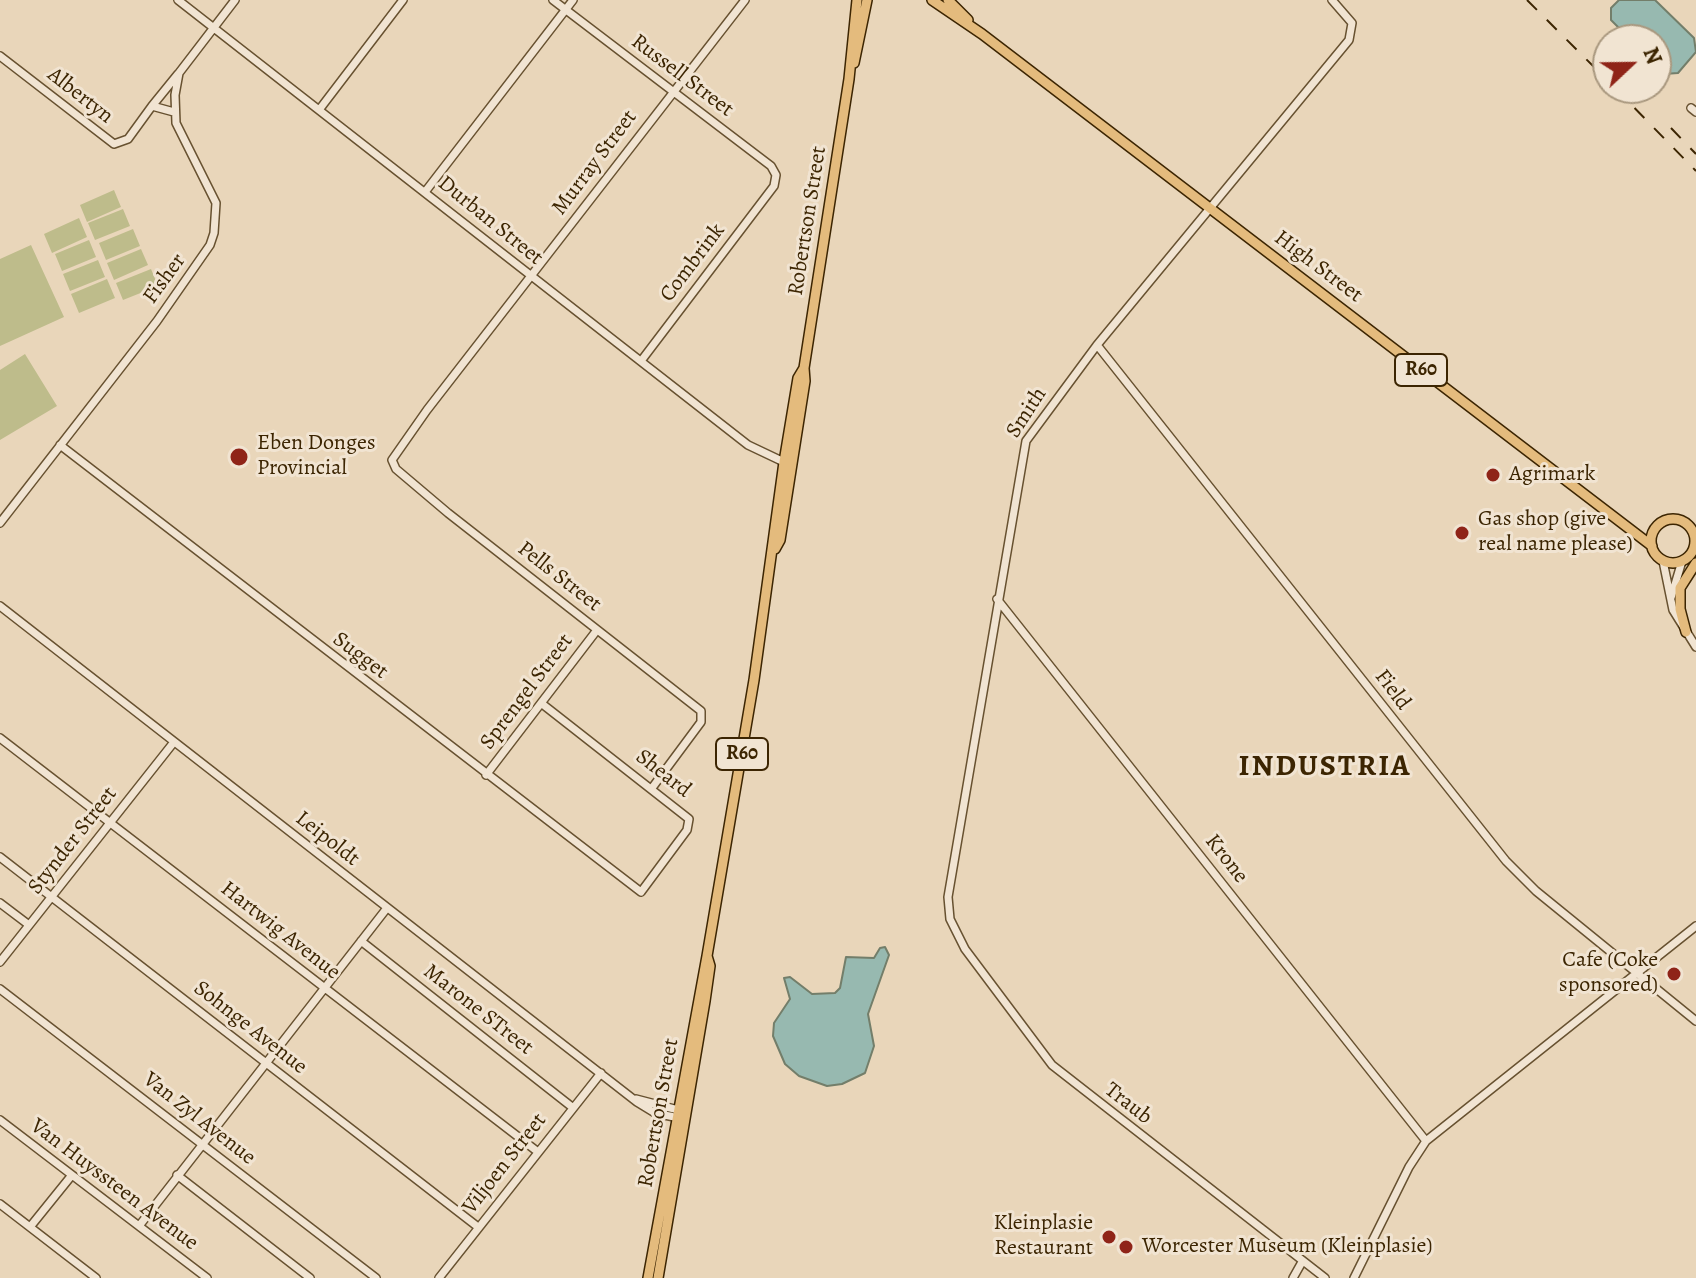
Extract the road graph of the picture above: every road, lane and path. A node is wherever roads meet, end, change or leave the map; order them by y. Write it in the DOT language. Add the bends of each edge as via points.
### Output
graph roads {
  1 [pos="178,0"];
  2 [pos="235,0"];
  3 [pos="403,0"];
  4 [pos="553,0"];
  5 [pos="573,0"];
  6 [pos="745,0"];
  7 [pos="932,0"];
  8 [pos="948,0"];
  9 [pos="1332,0"];
  10 [pos="865,1"];
  11 [pos="565,10"];
  12 [pos="213,27"];
  13 [pos="982,34"];
  14 [pos="0,56"];
  15 [pos="179,73"];
  16 [pos="673,91"];
  17 [pos="152,106"];
  18 [pos="319,110"];
  19 [pos="174,112"];
  20 [pos="774,186"];
  21 [pos="425,192"];
  22 [pos="1210,209"];
  23 [pos="531,277"];
  24 [pos="1097,345"];
  25 [pos="641,361"];
  26 [pos="60,445"];
  27 [pos="787,464"];
  28 [pos="393,465"];
  29 [pos="0,523"];
  30 [pos="1634,528"];
  31 [pos="1657,528"];
  32 [pos="1695,533"];
  33 [pos="1652,546"];
  34 [pos="1694,551"];
  35 [pos="1663,561"];
  36 [pos="1682,561"];
  37 [pos="1696,563"];
  38 [pos="997,599"];
  39 [pos="1670,600"];
  40 [pos="0,606"];
  41 [pos="597,630"];
  42 [pos="1686,632"];
  43 [pos="1696,647"];
  44 [pos="541,703"];
  45 [pos="0,738"];
  46 [pos="174,742"];
  47 [pos="486,775"];
  48 [pos="652,788"];
  49 [pos="110,822"];
  50 [pos="0,857"];
  51 [pos="639,892"];
  52 [pos="51,897"];
  53 [pos="0,903"];
  54 [pos="387,908"];
  55 [pos="950,919"];
  56 [pos="29,925"];
  57 [pos="1696,926"];
  58 [pos="361,941"];
  59 [pos="0,962"];
  60 [pos="1637,973"];
  61 [pos="324,988"];
  62 [pos="0,989"];
  63 [pos="1696,1021"];
  64 [pos="266,1063"];
  65 [pos="601,1073"];
  66 [pos="572,1107"];
  67 [pos="683,1115"];
  68 [pos="0,1120"];
  69 [pos="1426,1141"];
  70 [pos="202,1144"];
  71 [pos="538,1152"];
  72 [pos="72,1175"];
  73 [pos="177,1175"];
  74 [pos="0,1204"];
  75 [pos="139,1226"];
  76 [pos="30,1227"];
  77 [pos="478,1227"];
  78 [pos="1302,1262"];
  79 [pos="96,1278"];
  80 [pos="207,1278"];
  81 [pos="310,1278"];
  82 [pos="376,1278"];
  83 [pos="439,1278"];
  84 [pos="648,1278"];
  85 [pos="658,1278"];
  86 [pos="1293,1278"];
  87 [pos="1325,1278"];
  88 [pos="1354,1278"];
  1 -- 12 [label="street, Durban Street"];
  2 -- 12 [label="street, Fisher"];
  3 -- 18 [label="street"];
  4 -- 11 [label="street, Russell Street"];
  5 -- 11 [label="street"];
  6 -- 16 [label="street, Murray Street"];
  7 -- 13 [label="main road, High Street / R60"];
  8 -- 13 [label="main road, High Street / R60"];
  9 -- 22 [label="street, Smith" via="1352,23 1349,40"];
  10 -- 27 [label="main road, Robertson Street / R60"];
  11 -- 16 [label="street, Russell Street"];
  11 -- 21 [label="street"];
  12 -- 15 [label="street, Fisher"];
  12 -- 18 [label="street, Durban Street"];
  13 -- 22 [label="main road, High Street / R60"];
  14 -- 17 [label="street, Albertyn" via="114,144 128,139"];
  15 -- 17 [label="street"];
  15 -- 19 [label="street, Fisher"];
  16 -- 20 [label="street, Russell Street" via="771,166"];
  16 -- 23 [label="street, Murray Street"];
  17 -- 19 [label="street"];
  18 -- 21 [label="street, Durban Street"];
  19 -- 26 [label="street, Fisher" via="182,139 216,203 214,233 181,288"];
  20 -- 25 [label="street, Combrink"];
  21 -- 23 [label="street, Durban Street"];
  22 -- 24 [label="street, Smith"];
  22 -- 30 [label="main road, High Street / R60" via="1547,468"];
  23 -- 25 [label="street, Durban Street"];
  23 -- 28 [label="street, Murray Street" via="396,451"];
  24 -- 38 [label="street, Smith" via="1026,441"];
  24 -- 60 [label="street, Field" via="1506,861"];
  25 -- 27 [label="street, Durban Street" via="748,445"];
  26 -- 29 [label="street, Fisher"];
  26 -- 47 [label="street, Sugget"];
  27 -- 67 [label="main road, Robertson Street / R60"];
  28 -- 41 [label="street, Pells Street"];
  30 -- 31 [label="main road"];
  30 -- 33 [label="main road, High Street / R60"];
  31 -- 32 [label="main road" via="1680,520"];
  31 -- 33 [label="main road"];
  32 -- 34 [label="main road"];
  33 -- 35 [label="main road, High Street / R60"];
  34 -- 36 [label="main road"];
  35 -- 36 [label="main road"];
  35 -- 39 [label="street"];
  36 -- 39 [label="street"];
  37 -- 42 [label="main road" via="1680,588"];
  38 -- 55 [label="street, Smith" via="948,897"];
  38 -- 69 [label="street, Krone"];
  39 -- 42 [label="street"];
  40 -- 46 [label="street, Leipoldt"];
  41 -- 44 [label="street, Sprengel Street"];
  41 -- 48 [label="street, Pells Street" via="703,716"];
  42 -- 43 [label="street"];
  44 -- 47 [label="street, Sprengel Street"];
  44 -- 48 [label="street, Sheard"];
  45 -- 49 [label="street, Hartwig Avenue"];
  46 -- 49 [label="street, Stynder Street"];
  46 -- 54 [label="street, Leipoldt"];
  47 -- 51 [label="street, Sugget"];
  48 -- 51 [label="street, Sheard" via="685,813 690,824"];
  49 -- 52 [label="street, Stynder Street"];
  49 -- 61 [label="street, Hartwig Avenue"];
  50 -- 52 [label="street, Sohnge Avenue"];
  52 -- 56 [label="street, Stynder Street"];
  52 -- 64 [label="street, Sohnge Avenue"];
  53 -- 56 [label="street"];
  54 -- 58 [label="street"];
  54 -- 65 [label="street, Leipoldt"];
  55 -- 78 [label="street, Traub" via="965,949 1052,1065"];
  56 -- 59 [label="street, Stynder Street"];
  57 -- 60 [label="street"];
  58 -- 61 [label="street"];
  58 -- 66 [label="street, Marone STreet"];
  60 -- 63 [label="street, Field"];
  60 -- 69 [label="street"];
  61 -- 64 [label="street"];
  61 -- 71 [label="street, Hartwig Avenue"];
  62 -- 70 [label="street, Van Zyl Avenue"];
  64 -- 70 [label="street"];
  64 -- 77 [label="street, Sohnge Avenue"];
  65 -- 66 [label="street, Viljoen Street"];
  65 -- 67 [label="street, Leipoldt" via="634,1098"];
  66 -- 71 [label="street, Viljoen Street"];
  67 -- 84 [label="main road, Robertson Street / R60"];
  67 -- 85 [label="main road, Robertson Street / R60"];
  68 -- 72 [label="street, Van Huyssteen Avenue"];
  69 -- 88 [label="street"];
  70 -- 73 [label="street"];
  70 -- 82 [label="street, Van Zyl Avenue"];
  71 -- 77 [label="street, Viljoen Street"];
  72 -- 75 [label="street, Van Huyssteen Avenue"];
  72 -- 76 [label="street"];
  73 -- 75 [label="street"];
  73 -- 81 [label="street"];
  74 -- 76 [label="street"];
  75 -- 80 [label="street, Van Huyssteen Avenue"];
  76 -- 79 [label="street"];
  77 -- 83 [label="street, Viljoen Street"];
  78 -- 86 [label="street"];
  78 -- 87 [label="street, Traub"];
}
